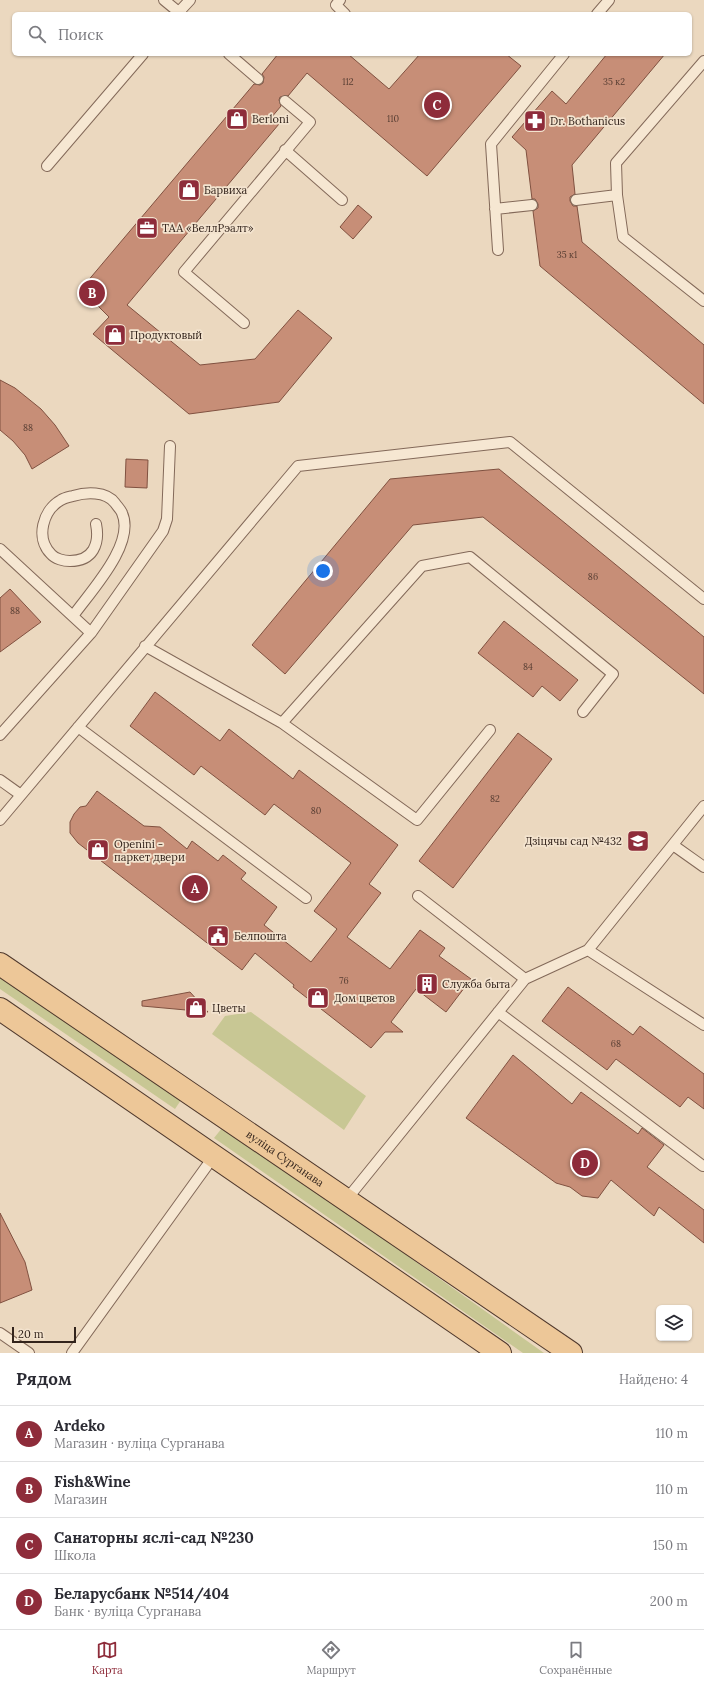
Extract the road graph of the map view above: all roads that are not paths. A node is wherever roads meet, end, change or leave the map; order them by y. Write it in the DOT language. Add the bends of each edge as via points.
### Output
graph roads {
  1 [pos="164,0"];
  2 [pos="190,0"];
  3 [pos="340,0"];
  4 [pos="609,0"];
  5 [pos="178,12"];
  6 [pos="180,12"];
  7 [pos="343,12"];
  8 [pos="599,12"];
  9 [pos="141,56"];
  10 [pos="231,56"];
  11 [pos="562,56"];
  12 [pos="704,61"];
  13 [pos="258,79"];
  14 [pos="285,101"];
  15 [pos="285,150"];
  16 [pos="47,166"];
  17 [pos="617,195"];
  18 [pos="342,200"];
  19 [pos="576,200"];
  20 [pos="532,205"];
  21 [pos="495,209"];
  22 [pos="498,250"];
  23 [pos="704,301"];
  24 [pos="244,323"];
  25 [pos="170,446"];
  26 [pos="96,524"];
  27 [pos="0,549"];
  28 [pos="704,599"];
  29 [pos="73,616"];
  30 [pos="91,632"];
  31 [pos="145,646"];
  32 [pos="583,712"];
  33 [pos="282,723"];
  34 [pos="78,727"];
  35 [pos="490,730"];
  36 [pos="0,735"];
  37 [pos="0,780"];
  38 [pos="21,795"];
  39 [pos="704,806"];
  40 [pos="0,820"];
  41 [pos="673,845"];
  42 [pos="704,867"];
  43 [pos="418,896"];
  44 [pos="306,898"];
  45 [pos="588,950"];
  46 [pos="0,964"];
  47 [pos="525,979"];
  48 [pos="0,1009"];
  49 [pos="498,1012"];
  50 [pos="704,1025"];
  51 [pos="214,1156"];
  52 [pos="703,1166"];
  53 [pos="347,1199"];
  54 [pos="0,1333"];
  55 [pos="29,1353"];
  56 [pos="72,1353"];
  57 [pos="500,1353"];
  58 [pos="571,1353"];
  1 -- 5 [label="lane"];
  2 -- 6 [label="lane"];
  3 -- 7 [label="lane" via="336,5"];
  4 -- 8 [label="lane"];
  9 -- 16 [label="lane"];
  10 -- 13 [label="lane"];
  11 -- 21 [label="lane" via="491,144"];
  12 -- 17 [label="lane" via="616,163"];
  14 -- 15 [label="lane" via="310,122"];
  15 -- 18 [label="lane"];
  15 -- 24 [label="lane" via="184,272"];
  17 -- 19 [label="lane"];
  17 -- 23 [label="lane" via="623,237"];
  20 -- 21 [label="lane"];
  21 -- 22 [label="lane"];
  25 -- 30 [label="lane" via="167,520 163,531"];
  26 -- 29 [label="lane" via="99,535 96,546 89,556 77,561 64,561 51,555 44,544 42,524 48,512 61,500 82,494 100,494 113,501 122,514 124,532 118,554"];
  27 -- 29 [label="lane"];
  28 -- 31 [label="lane" via="510,442 298,466"];
  29 -- 30 [label="lane"];
  30 -- 36 [label="lane"];
  31 -- 33 [label="lane"];
  31 -- 34 [label="lane"];
  32 -- 33 [label="lane" via="613,674 470,557 422,566"];
  33 -- 35 [label="lane" via="417,820"];
  34 -- 38 [label="lane"];
  34 -- 44 [label="lane"];
  37 -- 38 [label="lane"];
  38 -- 40 [label="lane"];
  39 -- 41 [label="lane"];
  41 -- 42 [label="lane"];
  41 -- 45 [label="lane"];
  43 -- 47 [label="lane"];
  45 -- 47 [label="lane"];
  45 -- 50 [label="lane"];
  46 -- 53 [label="main road, вуліца Сурганава"];
  47 -- 49 [label="lane"];
  48 -- 51 [label="main road"];
  49 -- 52 [label="lane"];
  49 -- 53 [label="lane"];
  51 -- 56 [label="lane"];
  51 -- 57 [label="main road"];
  53 -- 58 [label="main road, вуліца Сурганава"];
  54 -- 55 [label="lane"];
}
